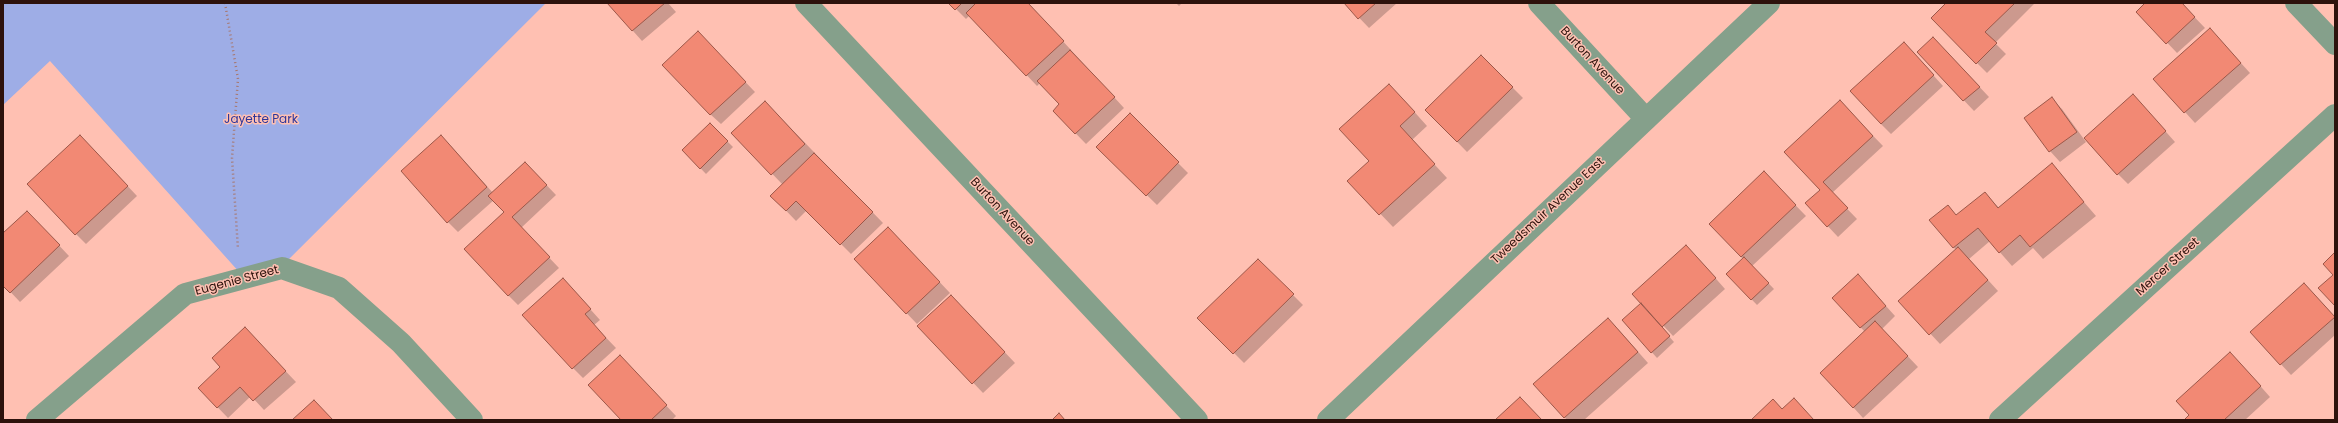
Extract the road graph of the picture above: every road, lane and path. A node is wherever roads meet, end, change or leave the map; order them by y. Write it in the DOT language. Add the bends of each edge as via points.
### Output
graph roads {
  1 [pos="225,3"];
  2 [pos="806,3"];
  3 [pos="1539,3"];
  4 [pos="1769,3"];
  5 [pos="2296,3"];
  6 [pos="2335,44"];
  7 [pos="2335,115"];
  8 [pos="1646,118"];
  9 [pos="242,279"];
  10 [pos="38,420"];
  11 [pos="472,420"];
  12 [pos="1198,420"];
  13 [pos="1328,420"];
  14 [pos="2000,420"];
  1 -- 9 [label="path" via="238,79 232,158"];
  2 -- 12 [label="street, Burton Avenue"];
  3 -- 8 [label="street, Burton Avenue"];
  4 -- 8 [label="street, Tweedsmuir Avenue East"];
  5 -- 6 [label="street"];
  7 -- 14 [label="street, Mercer Street"];
  8 -- 13 [label="street, Tweedsmuir Avenue East"];
  9 -- 10 [label="street, Eugenie Street" via="186,294"];
  9 -- 11 [label="street, Eugenie Street" via="282,268 339,288 401,343"];
}
